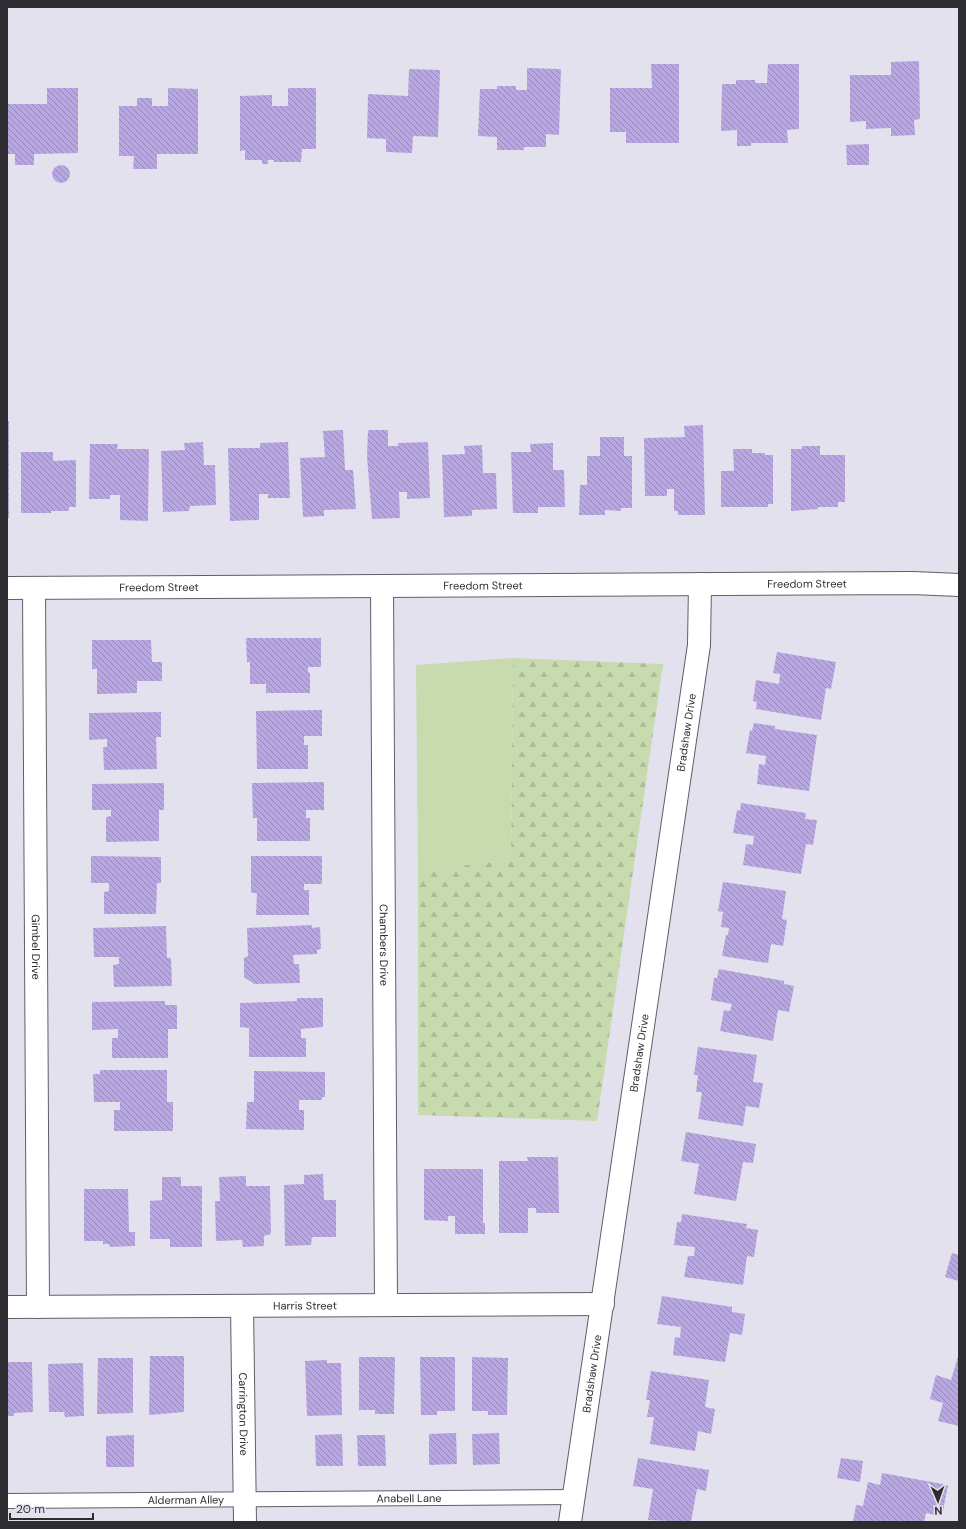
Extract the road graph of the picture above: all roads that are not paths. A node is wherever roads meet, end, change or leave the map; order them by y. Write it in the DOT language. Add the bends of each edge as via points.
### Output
graph roads {
  1 [pos="700,584"];
  2 [pos="959,585"];
  3 [pos="382,586"];
  4 [pos="7,588"];
  5 [pos="34,588"];
  6 [pos="603,1304"];
  7 [pos="386,1305"];
  8 [pos="242,1306"];
  9 [pos="7,1307"];
  10 [pos="38,1307"];
  11 [pos="574,1497"];
  12 [pos="244,1499"];
  13 [pos="7,1501"];
  14 [pos="245,1522"];
  15 [pos="570,1522"];
  1 -- 2 [label="street, Freedom Street"];
  1 -- 3 [label="street, Freedom Street"];
  1 -- 6 [label="street, Bradshaw Drive" via="699,645"];
  3 -- 5 [label="street, Freedom Street"];
  3 -- 7 [label="street, Chambers Drive"];
  4 -- 5 [label="street, Freedom Street"];
  5 -- 10 [label="street, Gimbel Drive"];
  6 -- 7 [label="street, Harris Street"];
  6 -- 11 [label="street, Bradshaw Drive"];
  7 -- 8 [label="street, Harris Street"];
  8 -- 10 [label="street, Harris Street"];
  8 -- 12 [label="street, Carrington Drive"];
  9 -- 10 [label="street, Harris Street"];
  11 -- 12 [label="lane, Anabell Lane"];
  11 -- 15 [label="street, Bradshaw Drive"];
  12 -- 13 [label="lane, Alderman Alley"];
  12 -- 14 [label="street, Carrington Drive"];
}
